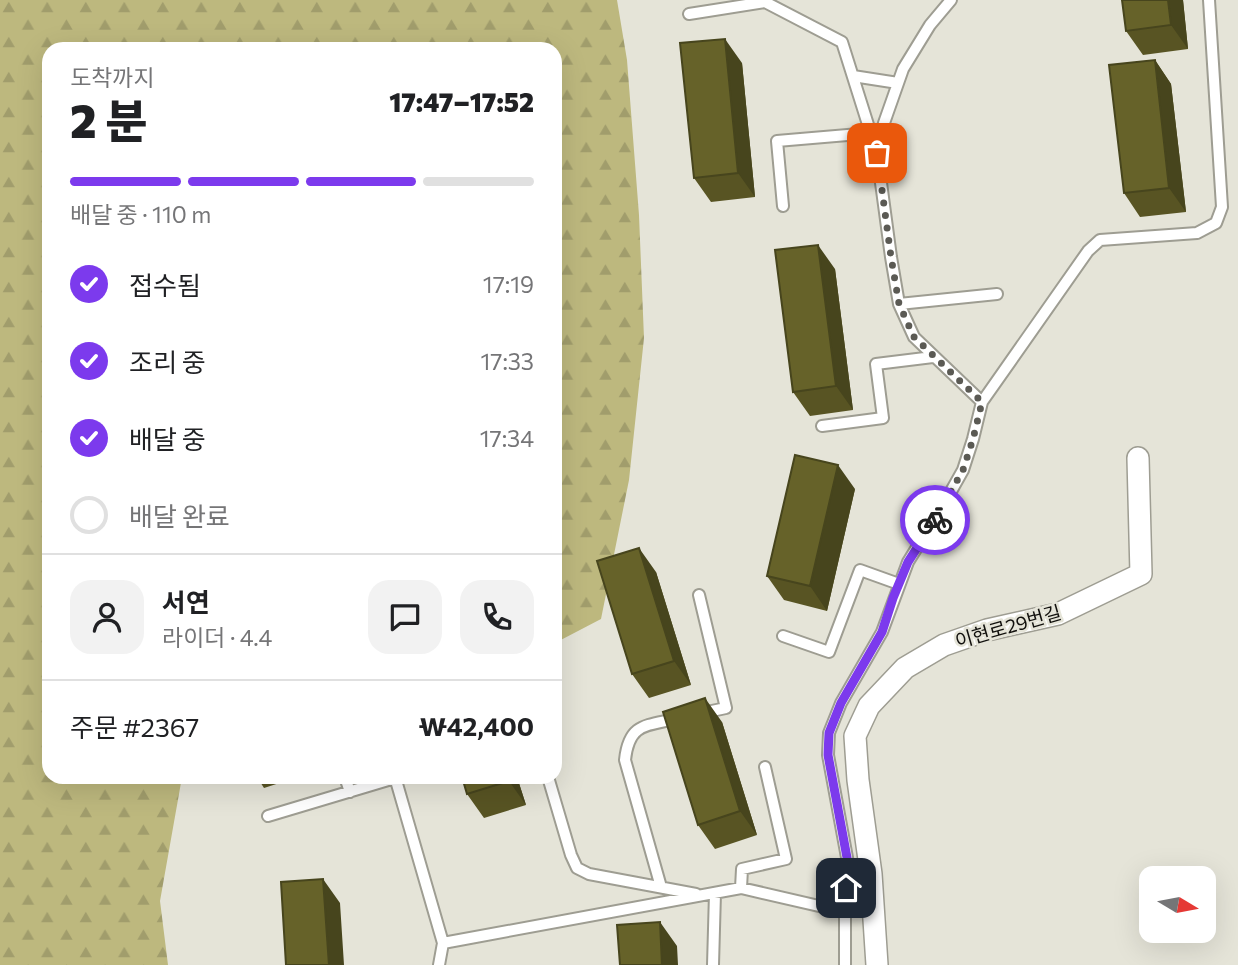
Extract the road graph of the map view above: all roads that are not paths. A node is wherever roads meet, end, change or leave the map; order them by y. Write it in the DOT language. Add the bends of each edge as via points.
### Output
graph roads {
  1 [pos="951,0"];
  2 [pos="1209,0"];
  3 [pos="688,14"];
  4 [pos="853,76"];
  5 [pos="898,83"];
  6 [pos="871,133"];
  7 [pos="877,153"];
  8 [pos="783,206"];
  9 [pos="997,294"];
  10 [pos="899,304"];
  11 [pos="933,357"];
  12 [pos="982,402"];
  13 [pos="822,426"];
  14 [pos="1138,458"];
  15 [pos="899,584"];
  16 [pos="699,595"];
  17 [pos="783,636"];
  18 [pos="765,766"];
  19 [pos="347,784"];
  20 [pos="375,784"];
  21 [pos="397,784"];
  22 [pos="550,784"];
  23 [pos="349,792"];
  24 [pos="268,816"];
  25 [pos="661,887"];
  26 [pos="741,888"];
  27 [pos="715,893"];
  28 [pos="703,895"];
  29 [pos="845,912"];
  30 [pos="443,943"];
  31 [pos="439,965"];
  32 [pos="713,965"];
  33 [pos="845,965"];
  34 [pos="877,965"];
  1 -- 5 [label="lane" via="930,25"];
  2 -- 12 [label="lane" via="1222,207 1216,223 1197,233 1100,240"];
  3 -- 4 [label="lane" via="765,2 842,41"];
  4 -- 5 [label="lane"];
  4 -- 6 [label="lane"];
  5 -- 7 [label="lane"];
  6 -- 7 [label="lane"];
  6 -- 8 [label="lane" via="777,141"];
  7 -- 10 [label="lane"];
  9 -- 10 [label="lane"];
  10 -- 11 [label="lane" via="914,337"];
  11 -- 12 [label="lane"];
  11 -- 13 [label="lane" via="876,364 883,418"];
  12 -- 15 [label="lane" via="963,470"];
  14 -- 34 [label="street, 이현로29번길" via="1141,574 1058,614 944,645 905,668 869,706 855,736"];
  15 -- 17 [label="lane" via="860,570 829,652"];
  15 -- 29 [label="lane" via="882,632 829,733 828,755 848,863"];
  16 -- 25 [label="lane" via="726,708 640,727 632,734 625,760"];
  18 -- 26 [label="lane" via="786,859 742,869"];
  19 -- 23 [label="lane"];
  20 -- 23 [label="lane"];
  21 -- 30 [label="lane"];
  22 -- 25 [label="lane" via="578,869"];
  23 -- 24 [label="lane"];
  25 -- 28 [label="lane"];
  26 -- 27 [label="lane"];
  26 -- 29 [label="lane"];
  27 -- 28 [label="lane"];
  27 -- 32 [label="lane"];
  28 -- 30 [label="lane"];
  29 -- 33 [label="lane"];
  30 -- 31 [label="lane"];
}
